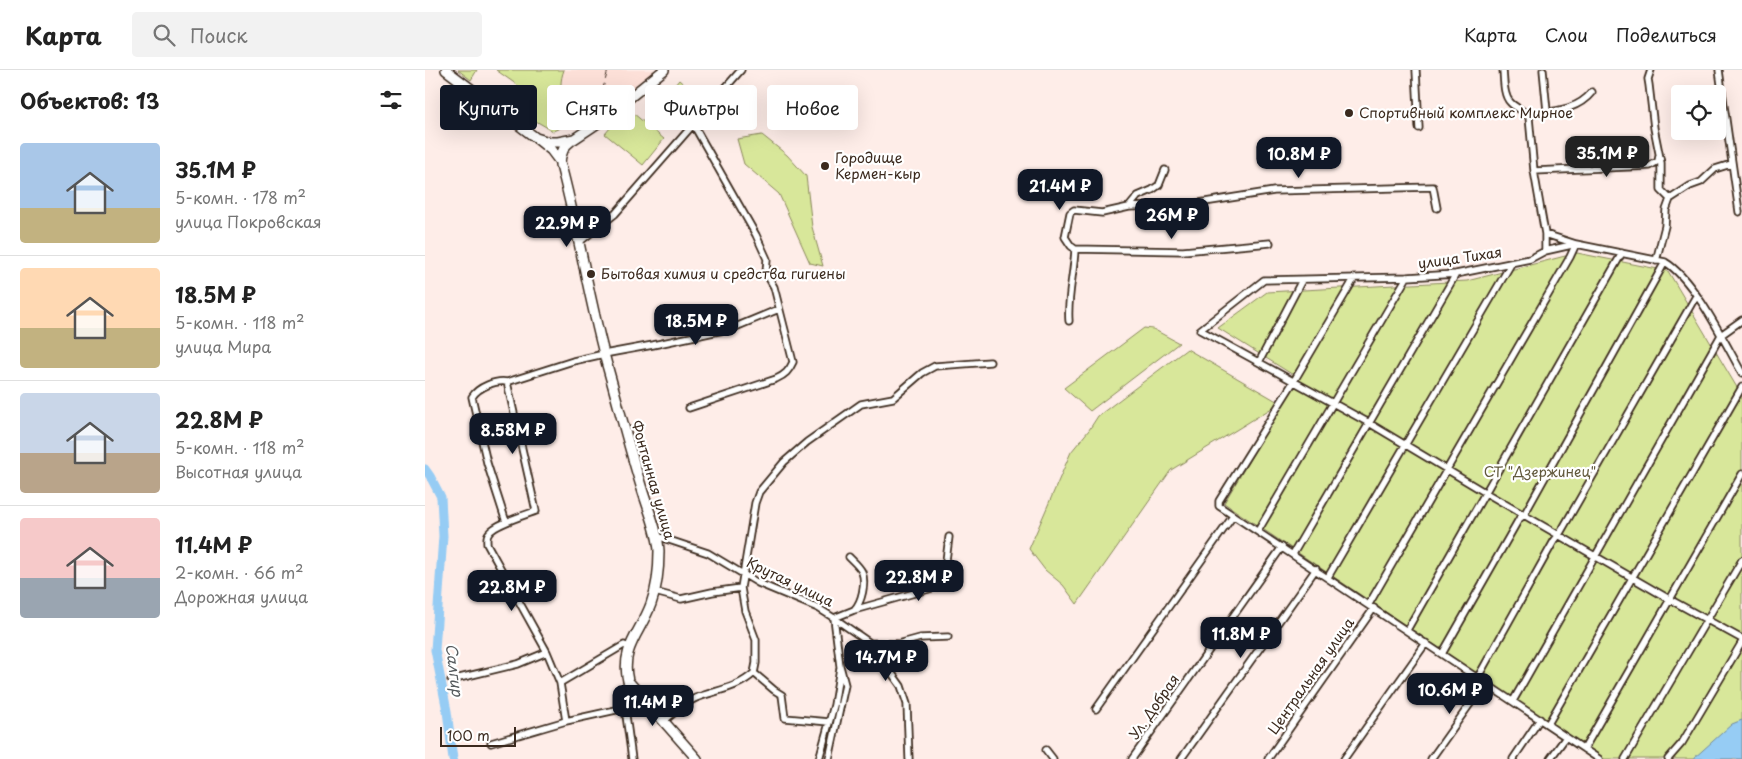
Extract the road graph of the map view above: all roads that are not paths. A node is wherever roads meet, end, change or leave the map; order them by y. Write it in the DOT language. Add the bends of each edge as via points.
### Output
graph roads {
  1 [pos="446,70"];
  2 [pos="664,70"];
  3 [pos="741,70"];
  4 [pos="1416,70"];
  5 [pos="1503,70"];
  6 [pos="1543,70"];
  7 [pos="1651,70"];
  8 [pos="1719,70"];
  9 [pos="728,85"];
  10 [pos="1592,92"];
  11 [pos="1547,112"];
  12 [pos="1527,115"];
  13 [pos="1419,128"];
  14 [pos="688,130"];
  15 [pos="696,130"];
  16 [pos="536,138"];
  17 [pos="574,139"];
  18 [pos="1660,155"];
  19 [pos="1731,164"];
  20 [pos="561,165"];
  21 [pos="1165,170"];
  22 [pos="1534,171"];
  23 [pos="1670,199"];
  24 [pos="1129,207"];
  25 [pos="1437,208"];
  26 [pos="1739,212"];
  27 [pos="1545,234"];
  28 [pos="578,242"];
  29 [pos="1270,243"];
  30 [pos="1576,244"];
  31 [pos="1075,249"];
  32 [pos="1545,251"];
  33 [pos="1622,253"];
  34 [pos="1657,261"];
  35 [pos="1665,262"];
  36 [pos="1511,264"];
  37 [pos="1456,274"];
  38 [pos="1407,277"];
  39 [pos="1354,279"];
  40 [pos="1302,280"];
  41 [pos="1696,296"];
  42 [pos="779,309"];
  43 [pos="1742,320"];
  44 [pos="1069,321"];
  45 [pos="1721,335"];
  46 [pos="604,354"];
  47 [pos="990,362"];
  48 [pos="1259,362"];
  49 [pos="1742,373"];
  50 [pos="1294,381"];
  51 [pos="507,382"];
  52 [pos="1742,388"];
  53 [pos="1332,403"];
  54 [pos="689,408"];
  55 [pos="1369,423"];
  56 [pos="1406,445"];
  57 [pos="1447,470"];
  58 [pos="1742,474"];
  59 [pos="1485,493"];
  60 [pos="1524,515"];
  61 [pos="1233,516"];
  62 [pos="506,522"];
  63 [pos="1258,531"];
  64 [pos="1559,535"];
  65 [pos="657,536"];
  66 [pos="949,537"];
  67 [pos="1282,547"];
  68 [pos="1293,554"];
  69 [pos="1595,556"];
  70 [pos="849,557"];
  71 [pos="1742,560"];
  72 [pos="1316,569"];
  73 [pos="744,574"];
  74 [pos="1328,577"];
  75 [pos="1633,577"];
  76 [pos="741,588"];
  77 [pos="655,592"];
  78 [pos="1669,599"];
  79 [pos="1372,606"];
  80 [pos="854,610"];
  81 [pos="834,618"];
  82 [pos="1707,620"];
  83 [pos="1407,630"];
  84 [pos="948,637"];
  85 [pos="1742,640"];
  86 [pos="870,642"];
  87 [pos="1426,643"];
  88 [pos="629,647"];
  89 [pos="547,652"];
  90 [pos="1442,654"];
  91 [pos="840,666"];
  92 [pos="754,673"];
  93 [pos="1478,677"];
  94 [pos="451,680"];
  95 [pos="628,681"];
  96 [pos="560,683"];
  97 [pos="1485,683"];
  98 [pos="1513,701"];
  99 [pos="625,708"];
  100 [pos="1097,709"];
  101 [pos="1540,720"];
  102 [pos="566,721"];
  103 [pos="664,721"];
  104 [pos="829,722"];
  105 [pos="1548,724"];
  106 [pos="1566,737"];
  107 [pos="491,742"];
  108 [pos="1584,749"];
  109 [pos="1046,750"];
  110 [pos="633,759"];
  111 [pos="697,759"];
  112 [pos="819,759"];
  113 [pos="829,759"];
  114 [pos="909,759"];
  115 [pos="1053,759"];
  116 [pos="1132,759"];
  117 [pos="1181,759"];
  118 [pos="1267,759"];
  119 [pos="1344,759"];
  120 [pos="1431,759"];
  121 [pos="1513,759"];
  122 [pos="1550,759"];
  123 [pos="1599,759"];
  124 [pos="1625,759"];
  125 [pos="1669,759"];
  1 -- 16 [label="main road"];
  2 -- 17 [label="main road"];
  3 -- 9 [label="street"];
  4 -- 13 [label="street"];
  5 -- 12 [label="street" via="1506,96"];
  6 -- 11 [label="street"];
  7 -- 18 [label="street" via="1648,79"];
  8 -- 19 [label="street"];
  10 -- 11 [label="street" via="1571,108"];
  11 -- 12 [label="street"];
  12 -- 22 [label="street"];
  14 -- 28 [label="street" via="615,214"];
  15 -- 42 [label="street" via="756,235 767,259 766,273"];
  16 -- 17 [label="main road" via="549,142"];
  16 -- 20 [label="main road"];
  17 -- 20 [label="main road" via="560,156"];
  18 -- 22 [label="street" via="1658,161 1649,166"];
  18 -- 23 [label="street" via="1661,190"];
  19 -- 23 [label="street" via="1715,169 1704,180"];
  19 -- 26 [label="street"];
  20 -- 28 [label="main road, Фонтанная улица"];
  21 -- 24 [label="street" via="1159,185 1139,196"];
  22 -- 27 [label="street"];
  23 -- 34 [label="street"];
  24 -- 25 [label="street" via="1186,205 1274,191 1433,187"];
  24 -- 31 [label="street" via="1102,213 1071,212 1065,237"];
  27 -- 30 [label="street"];
  27 -- 32 [label="street"];
  28 -- 46 [label="main road, Фонтанная улица"];
  29 -- 31 [label="street" via="1183,250"];
  30 -- 32 [label="street, улица Тихая"];
  30 -- 33 [label="street"];
  30 -- 57 [label="street, Центральная улица"];
  31 -- 44 [label="street"];
  32 -- 36 [label="street, улица Тихая"];
  33 -- 34 [label="street"];
  33 -- 59 [label="street"];
  34 -- 35 [label="street"];
  35 -- 41 [label="street" via="1674,268"];
  35 -- 60 [label="street"];
  36 -- 37 [label="street, улица Тихая"];
  36 -- 56 [label="street"];
  37 -- 38 [label="street, улица Тихая"];
  37 -- 55 [label="street"];
  38 -- 39 [label="street, улица Тихая"];
  38 -- 53 [label="street"];
  39 -- 40 [label="street, улица Тихая"];
  39 -- 50 [label="street"];
  40 -- 48 [label="street"];
  40 -- 48 [label="street, улица Тихая" via="1264,280 1200,330"];
  41 -- 45 [label="street"];
  41 -- 64 [label="street"];
  42 -- 46 [label="street" via="733,328"];
  42 -- 54 [label="street" via="793,362 790,370 776,379"];
  43 -- 45 [label="street"];
  45 -- 49 [label="street"];
  45 -- 69 [label="street"];
  46 -- 51 [label="street"];
  46 -- 65 [label="main road, Фонтанная улица"];
  47 -- 73 [label="street" via="935,366 893,398 861,404 807,442 784,462 759,492"];
  48 -- 50 [label="street"];
  50 -- 53 [label="street"];
  50 -- 61 [label="street" via="1219,501 1220,508"];
  51 -- 62 [label="street" via="536,511"];
  51 -- 62 [label="street" via="479,389 472,397 487,463"];
  52 -- 75 [label="street"];
  53 -- 55 [label="street"];
  53 -- 63 [label="street"];
  55 -- 56 [label="street"];
  55 -- 68 [label="street"];
  56 -- 57 [label="street"];
  56 -- 74 [label="street"];
  57 -- 59 [label="street"];
  57 -- 79 [label="street, Центральная улица"];
  58 -- 78 [label="street"];
  59 -- 60 [label="street"];
  59 -- 83 [label="street"];
  60 -- 64 [label="street"];
  60 -- 90 [label="street"];
  61 -- 63 [label="street"];
  61 -- 100 [label="street"];
  62 -- 89 [label="street" via="489,531 487,544"];
  63 -- 67 [label="street"];
  64 -- 69 [label="street"];
  64 -- 93 [label="street"];
  65 -- 73 [label="street, Крутая улица" via="702,551"];
  65 -- 77 [label="main road, Фонтанная улица"];
  66 -- 80 [label="street" via="944,576 935,587"];
  67 -- 68 [label="street"];
  67 -- 116 [label="street, Ул. Добрая"];
  68 -- 72 [label="street"];
  69 -- 75 [label="street"];
  69 -- 98 [label="street"];
  70 -- 80 [label="street" via="862,572 863,581 861,600"];
  71 -- 82 [label="street"];
  72 -- 74 [label="street"];
  72 -- 117 [label="street"];
  73 -- 76 [label="street"];
  73 -- 81 [label="street, Крутая улица"];
  74 -- 79 [label="street"];
  75 -- 78 [label="street"];
  75 -- 105 [label="street"];
  76 -- 77 [label="street" via="681,599"];
  76 -- 92 [label="street" via="745,611 756,640"];
  77 -- 88 [label="main road, Фонтанная улица"];
  78 -- 82 [label="street"];
  78 -- 108 [label="street"];
  79 -- 83 [label="street"];
  79 -- 118 [label="street, Центральная улица"];
  80 -- 81 [label="street"];
  81 -- 86 [label="street"];
  81 -- 91 [label="street, Крутая улица"];
  82 -- 85 [label="street"];
  82 -- 124 [label="street"];
  83 -- 87 [label="street"];
  84 -- 86 [label="street" via="920,638 898,644"];
  85 -- 125 [label="street" via="1682,743"];
  86 -- 114 [label="street" via="901,686 907,704"];
  87 -- 90 [label="street"];
  87 -- 119 [label="street"];
  88 -- 95 [label="main road, Фонтанная улица" via="625,670"];
  88 -- 96 [label="street" via="624,645"];
  89 -- 94 [label="street" via="517,664"];
  89 -- 96 [label="street"];
  90 -- 93 [label="street"];
  91 -- 104 [label="street" via="835,705"];
  91 -- 113 [label="street, Крутая улица" via="845,685"];
  92 -- 103 [label="street" via="747,680 724,690 695,698"];
  92 -- 104 [label="street" via="782,694 785,718"];
  93 -- 97 [label="street"];
  95 -- 99 [label="street, Фонтанная улица"];
  95 -- 103 [label="main road"];
  96 -- 102 [label="street"];
  97 -- 98 [label="street"];
  97 -- 120 [label="street"];
  98 -- 101 [label="street"];
  99 -- 102 [label="street"];
  99 -- 110 [label="street, Фонтанная улица"];
  101 -- 105 [label="street"];
  101 -- 121 [label="street"];
  102 -- 107 [label="street"];
  103 -- 111 [label="main road"];
  104 -- 112 [label="street"];
  105 -- 106 [label="street"];
  106 -- 108 [label="street"];
  106 -- 122 [label="street"];
  108 -- 123 [label="street"];
  109 -- 115 [label="street"];
}
